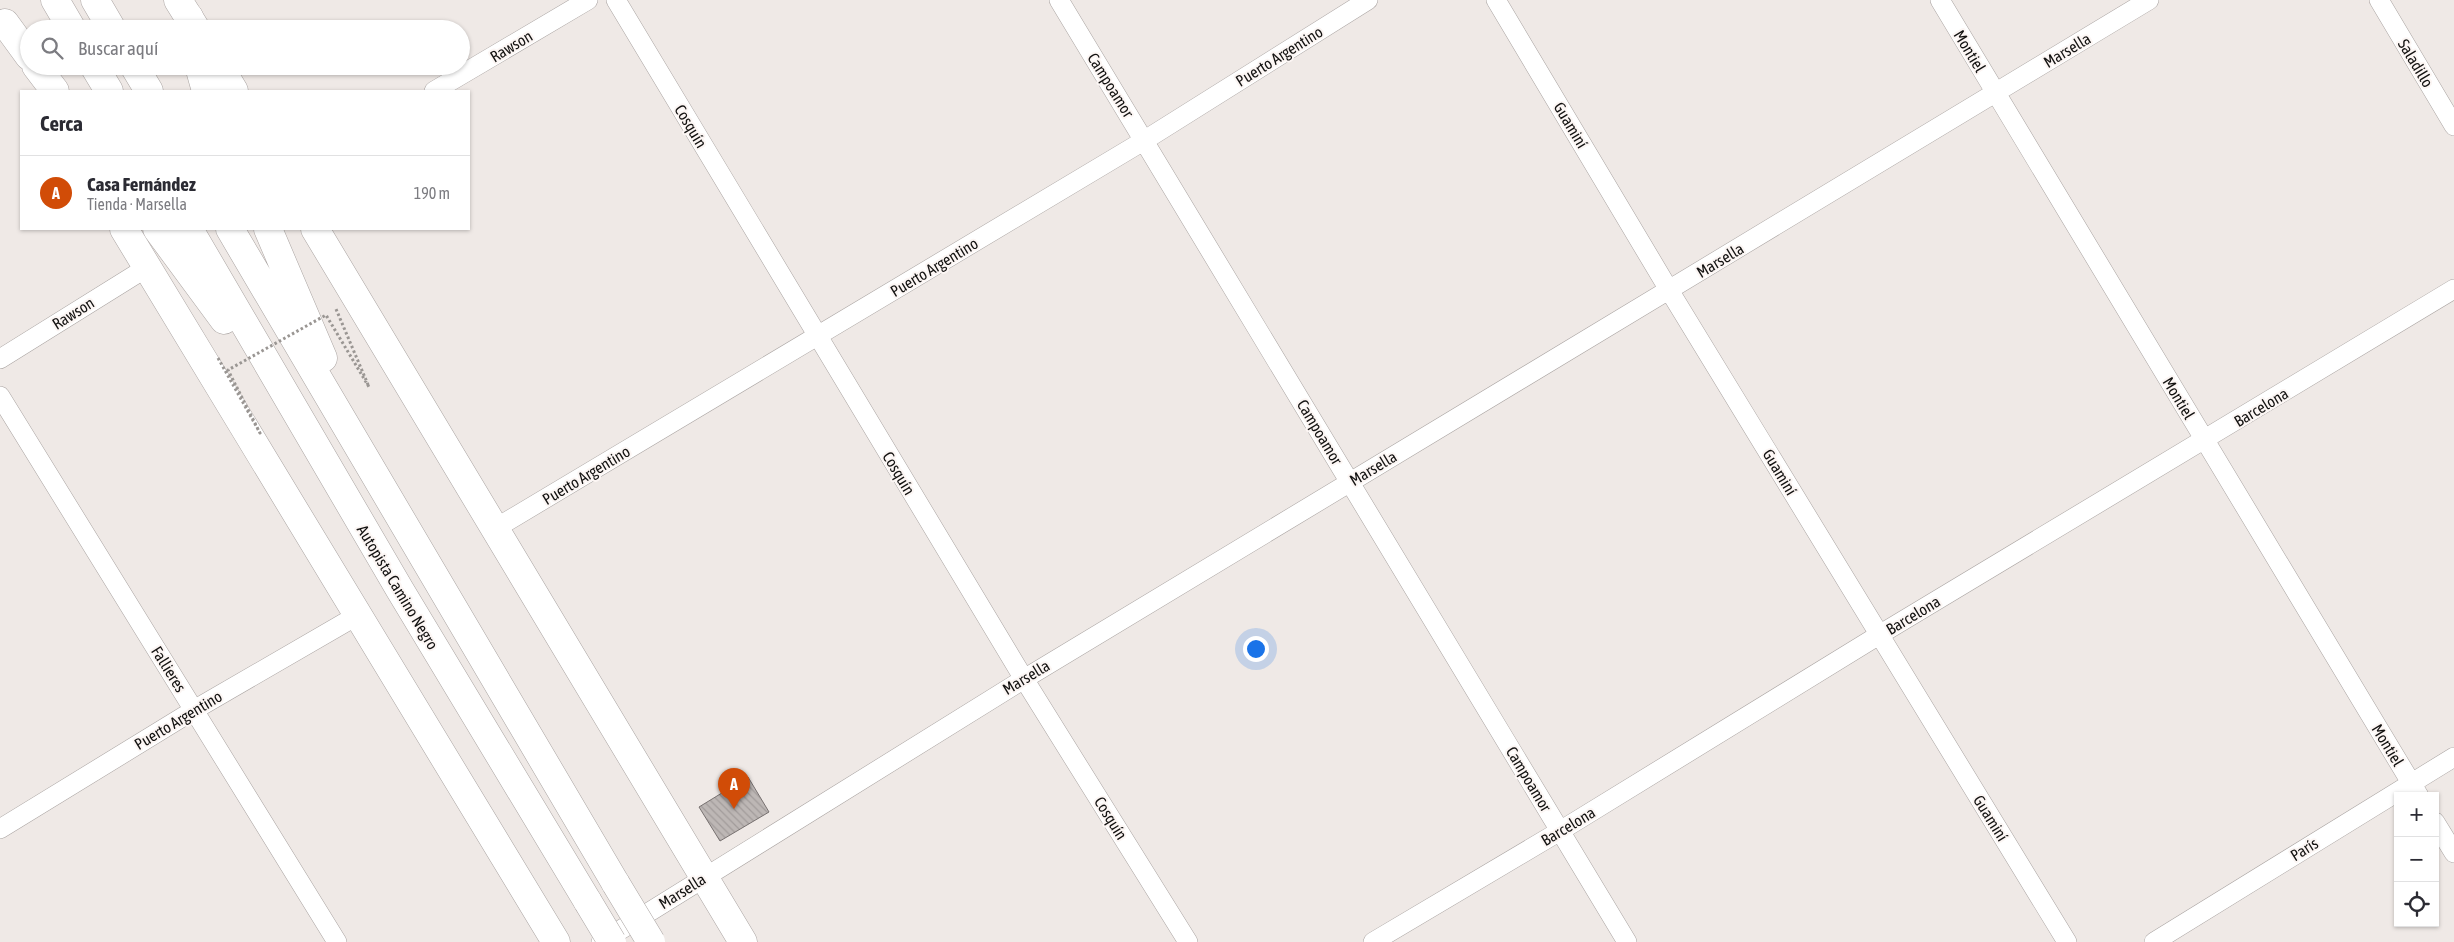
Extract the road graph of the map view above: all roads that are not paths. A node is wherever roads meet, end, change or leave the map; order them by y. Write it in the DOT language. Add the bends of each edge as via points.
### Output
graph roads {
  1 [pos="55,0"];
  2 [pos="95,0"];
  3 [pos="588,0"];
  4 [pos="616,0"];
  5 [pos="1059,0"];
  6 [pos="1368,0"];
  7 [pos="1496,0"];
  8 [pos="1940,0"];
  9 [pos="2149,0"];
  10 [pos="2379,0"];
  11 [pos="2,20"];
  12 [pos="67,20"];
  13 [pos="107,20"];
  14 [pos="20,44"];
  15 [pos="20,51"];
  16 [pos="470,70"];
  17 [pos="34,75"];
  18 [pos="43,75"];
  19 [pos="99,75"];
  20 [pos="139,75"];
  21 [pos="202,75"];
  22 [pos="224,75"];
  23 [pos="461,75"];
  24 [pos="43,90"];
  25 [pos="54,90"];
  26 [pos="108,90"];
  27 [pos="148,90"];
  28 [pos="206,90"];
  29 [pos="233,90"];
  30 [pos="436,90"];
  31 [pos="1996,93"];
  32 [pos="2454,126"];
  33 [pos="1145,140"];
  34 [pos="125,230"];
  35 [pos="158,230"];
  36 [pos="190,230"];
  37 [pos="231,230"];
  38 [pos="268,230"];
  39 [pos="316,230"];
  40 [pos="146,268"];
  41 [pos="2454,289"];
  42 [pos="1669,290"];
  43 [pos="817,337"];
  44 [pos="0,359"];
  45 [pos="0,396"];
  46 [pos="2205,441"];
  47 [pos="369,465"];
  48 [pos="1351,482"];
  49 [pos="496,528"];
  50 [pos="400,590"];
  51 [pos="358,615"];
  52 [pos="1879,635"];
  53 [pos="1024,679"];
  54 [pos="194,710"];
  55 [pos="2454,757"];
  56 [pos="2415,789"];
  57 [pos="0,829"];
  58 [pos="2439,829"];
  59 [pos="1560,831"];
  60 [pos="2454,853"];
  61 [pos="704,877"];
  62 [pos="337,942"];
  63 [pos="556,942"];
  64 [pos="601,942"];
  65 [pos="612,942"];
  66 [pos="651,942"];
  67 [pos="744,942"];
  68 [pos="1188,942"];
  69 [pos="1373,942"];
  70 [pos="1627,942"];
  71 [pos="2067,942"];
  72 [pos="2154,942"];
  1 -- 12 [label="main road"];
  2 -- 13 [label="main road"];
  3 -- 16 [label="street, Rawson"];
  4 -- 43 [label="street, Cosquín"];
  5 -- 33 [label="street, Campoamor"];
  6 -- 33 [label="street, Puerto Argentino"];
  7 -- 42 [label="street, Guaminí"];
  8 -- 31 [label="street, Montiel"];
  9 -- 31 [label="street, Marsella"];
  10 -- 32 [label="street, Saladillo"];
  11 -- 14 [label="main road"];
  11 -- 15 [label="main road"];
  17 -- 24 [label="main road"];
  18 -- 25 [label="main road"];
  19 -- 26 [label="main road"];
  20 -- 27 [label="main road"];
  21 -- 28 [label="main road"];
  22 -- 29 [label="main road"];
  23 -- 30 [label="street, Rawson"];
  31 -- 42 [label="street, Marsella"];
  31 -- 46 [label="street, Montiel"];
  33 -- 43 [label="street, Puerto Argentino"];
  33 -- 48 [label="street, Campoamor"];
  34 -- 40 [label="main road"];
  35 -- 50 [label="main road" via="233,333 343,510"];
  36 -- 50 [label="main road, Autopista Camino Negro"];
  37 -- 47 [label="main road"];
  38 -- 47 [label="main road"];
  39 -- 49 [label="main road"];
  40 -- 44 [label="street, Rawson"];
  40 -- 51 [label="main road"];
  41 -- 46 [label="street, Barcelona"];
  42 -- 48 [label="street, Marsella"];
  42 -- 52 [label="street, Guaminí"];
  43 -- 49 [label="street, Puerto Argentino"];
  43 -- 53 [label="street, Cosquín"];
  45 -- 54 [label="street, Fallieres"];
  46 -- 52 [label="street, Barcelona"];
  46 -- 56 [label="street, Montiel"];
  47 -- 66 [label="main road, bridge"];
  48 -- 53 [label="street, Marsella"];
  48 -- 59 [label="street, Campoamor"];
  49 -- 61 [label="main road"];
  50 -- 65 [label="main road, Autopista Camino Negro, bridge"];
  51 -- 54 [label="street, Puerto Argentino"];
  51 -- 63 [label="main road"];
  52 -- 59 [label="street, Barcelona"];
  52 -- 71 [label="street, Guaminí"];
  53 -- 61 [label="street, Marsella"];
  53 -- 68 [label="street, Cosquín"];
  54 -- 57 [label="street, Puerto Argentino"];
  54 -- 62 [label="street, Fallieres"];
  55 -- 56 [label="street, París"];
  56 -- 72 [label="street, París"];
  58 -- 60 [label="street"];
  59 -- 69 [label="street, Barcelona"];
  59 -- 70 [label="street, Campoamor"];
  61 -- 64 [label="street, Marsella"];
  61 -- 67 [label="main road"];
}
